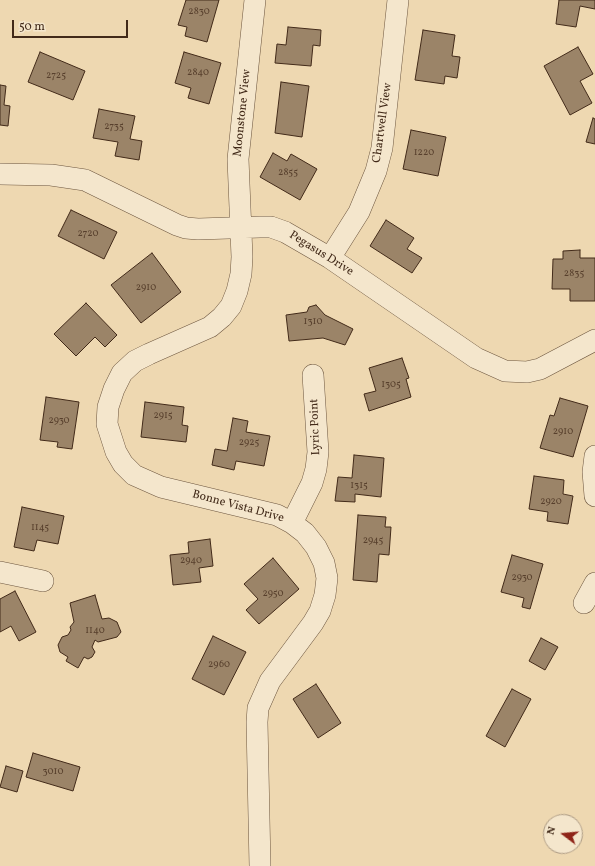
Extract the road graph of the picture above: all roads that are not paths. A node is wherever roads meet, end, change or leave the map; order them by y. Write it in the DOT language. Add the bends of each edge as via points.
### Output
graph roads {
  1 [pos="255,0"];
  2 [pos="398,0"];
  3 [pos="0,174"];
  4 [pos="240,227"];
  5 [pos="330,258"];
  6 [pos="595,340"];
  7 [pos="313,375"];
  8 [pos="595,456"];
  9 [pos="595,496"];
  10 [pos="292,523"];
  11 [pos="0,572"];
  12 [pos="44,581"];
  13 [pos="595,583"];
  14 [pos="584,603"];
  15 [pos="260,866"];
  1 -- 4 [label="street, Moonstone View" via="238,159"];
  2 -- 5 [label="street, Chartwell View" via="382,148 376,171 359,212"];
  3 -- 4 [label="street, Pegasus Drive" via="70,177 101,187 177,225 198,230"];
  4 -- 5 [label="street, Pegasus Drive" via="271,227 285,232"];
  4 -- 10 [label="street, Bonne Vista Drive" via="241,274 231,306 210,327 149,354 122,373 108,407 108,424 116,452 123,464 134,475 147,482 277,515"];
  5 -- 6 [label="street, Pegasus Drive" via="476,358 505,371 527,372 540,369"];
  7 -- 10 [label="street, Lyric Point" via="318,452 316,469 312,483"];
  8 -- 9 [label="street"];
  10 -- 15 [label="street, Bonne Vista Drive" via="316,547 324,563 327,578 325,595 314,623 270,681 258,708"];
  11 -- 12 [label="street"];
  13 -- 14 [label="street"];
}
